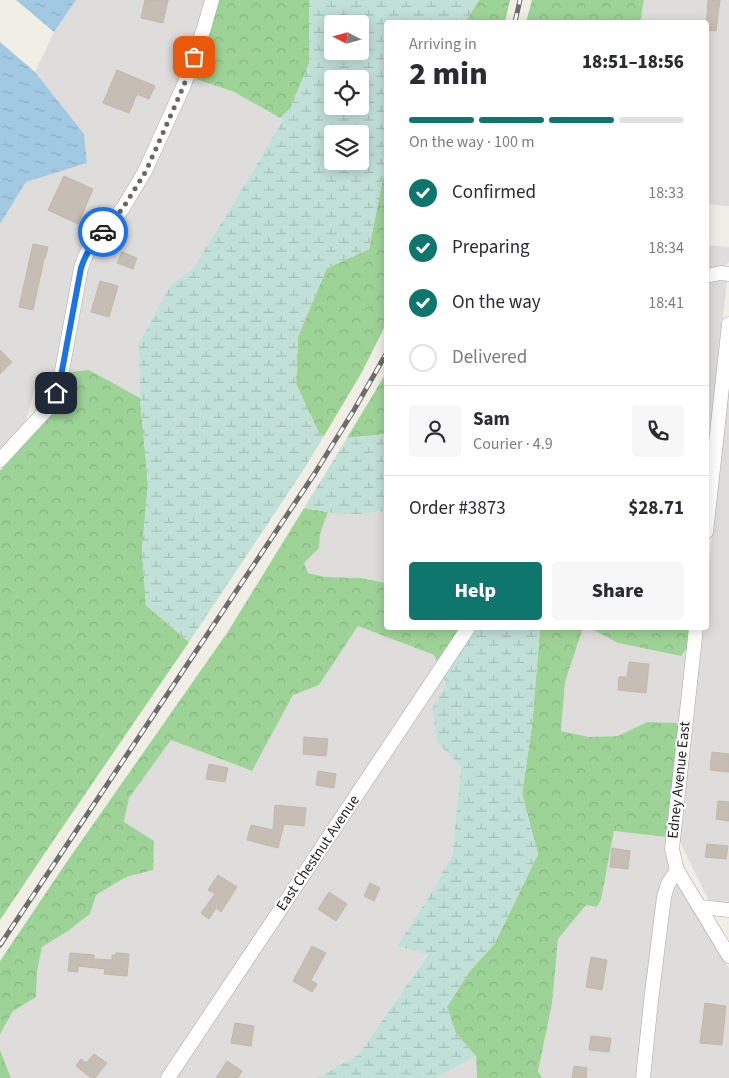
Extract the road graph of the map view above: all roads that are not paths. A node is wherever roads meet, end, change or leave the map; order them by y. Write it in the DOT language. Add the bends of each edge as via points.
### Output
graph roads {
  1 [pos="212,0"];
  2 [pos="729,274"];
  3 [pos="709,275"];
  4 [pos="729,324"];
  5 [pos="729,328"];
  6 [pos="0,460"];
  7 [pos="709,505"];
  8 [pos="467,630"];
  9 [pos="696,630"];
  10 [pos="677,870"];
  11 [pos="700,907"];
  12 [pos="729,910"];
  13 [pos="729,956"];
  14 [pos="168,1078"];
  15 [pos="643,1078"];
  1 -- 6 [label="street" via="184,85 146,171 123,208 85,256 56,393 48,408"];
  2 -- 3 [label="street"];
  4 -- 5 [label="street"];
  5 -- 7 [label="street"];
  8 -- 14 [label="street, East Chestnut Avenue"];
  9 -- 10 [label="street, Edney Avenue East" via="672,843"];
  10 -- 11 [label="street"];
  10 -- 15 [label="street" via="664,897"];
  11 -- 12 [label="street"];
  11 -- 13 [label="street"];
}
